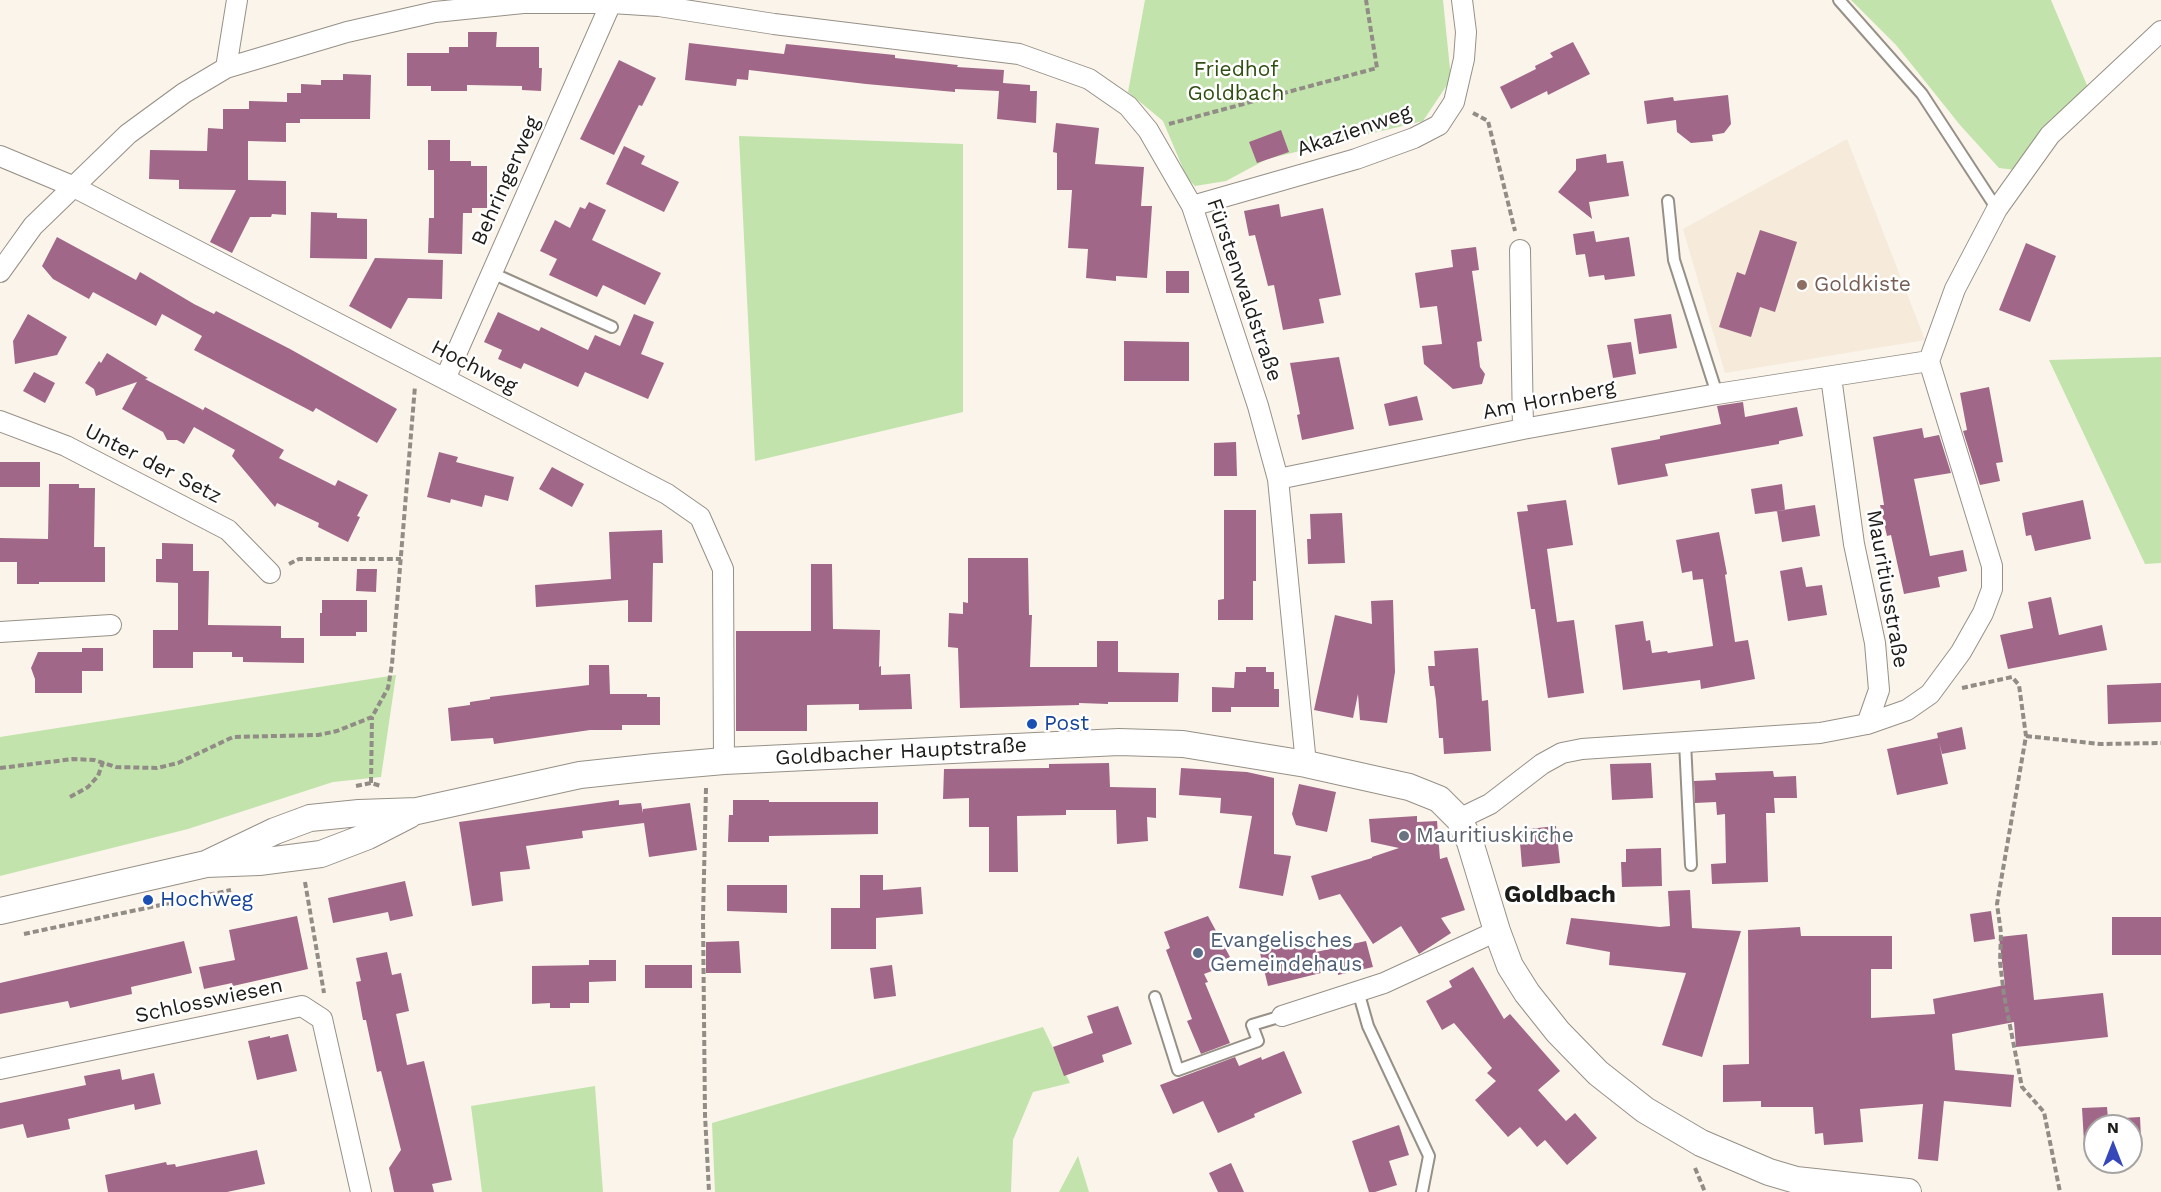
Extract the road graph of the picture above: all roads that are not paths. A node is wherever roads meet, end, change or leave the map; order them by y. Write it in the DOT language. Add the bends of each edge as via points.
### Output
graph roads {
  1 [pos="237,0"];
  2 [pos="1462,0"];
  3 [pos="1839,0"];
  4 [pos="611,3"];
  5 [pos="659,3"];
  6 [pos="2161,31"];
  7 [pos="226,68"];
  8 [pos="0,156"];
  9 [pos="72,186"];
  10 [pos="1668,201"];
  11 [pos="1192,206"];
  12 [pos="1997,209"];
  13 [pos="1520,250"];
  14 [pos="0,272"];
  15 [pos="492,273"];
  16 [pos="612,327"];
  17 [pos="1929,361"];
  18 [pos="1831,377"];
  19 [pos="445,379"];
  20 [pos="1717,394"];
  21 [pos="0,421"];
  22 [pos="1523,429"];
  23 [pos="1278,479"];
  24 [pos="270,573"];
  25 [pos="111,625"];
  26 [pos="0,632"];
  27 [pos="1867,724"];
  28 [pos="1685,742"];
  29 [pos="716,762"];
  30 [pos="1306,764"];
  31 [pos="417,811"];
  32 [pos="1459,819"];
  33 [pos="206,864"];
  34 [pos="1691,865"];
  35 [pos="0,911"];
  36 [pos="1497,932"];
  37 [pos="1358,991"];
  38 [pos="1155,997"];
  39 [pos="1282,1016"];
  40 [pos="0,1069"];
  41 [pos="1844,1189"];
  42 [pos="361,1192"];
  43 [pos="1422,1192"];
  44 [pos="1908,1192"];
  1 -- 7 [label="street"];
  2 -- 11 [label="street, Akazienweg" via="1464,59 1454,102 1439,125 1356,159"];
  3 -- 12 [label="lane" via="1922,94"];
  4 -- 5 [label="street, Fürstenwaldstraße"];
  4 -- 7 [label="street, Fürstenwaldstraße" via="523,3 435,12 347,32"];
  4 -- 15 [label="street, Behringerweg"];
  5 -- 11 [label="street, Fürstenwaldstraße" via="774,24 1020,54 1089,79 1128,106 1148,130"];
  6 -- 12 [label="street" via="2050,135"];
  7 -- 9 [label="street, Fürstenwaldstraße" via="128,134"];
  8 -- 9 [label="street, Hochweg"];
  9 -- 14 [label="street, Fürstenwaldstraße" via="33,226"];
  9 -- 19 [label="street, Hochweg"];
  10 -- 20 [label="lane" via="1674,260"];
  11 -- 23 [label="street, Fürstenwaldstraße"];
  12 -- 17 [label="street" via="1955,289"];
  13 -- 22 [label="street"];
  15 -- 16 [label="lane"];
  15 -- 19 [label="street, Behringerweg"];
  17 -- 18 [label="street"];
  17 -- 27 [label="street" via="1992,566 1992,590 1961,652 1930,694 1907,710"];
  18 -- 20 [label="street, Am Hornberg"];
  18 -- 27 [label="street, Mauritiusstraße" via="1854,544 1875,643 1879,690"];
  19 -- 29 [label="street, Hochweg" via="667,494 700,517 723,569"];
  20 -- 22 [label="street, Am Hornberg"];
  21 -- 24 [label="street, Unter der Setz" via="66,446 228,530"];
  22 -- 23 [label="street, Am Hornberg"];
  23 -- 30 [label="street, Fürstenwaldstraße"];
  25 -- 26 [label="street"];
  27 -- 28 [label="street" via="1820,733"];
  28 -- 32 [label="street" via="1562,753 1490,804"];
  28 -- 34 [label="lane"];
  29 -- 30 [label="street, Goldbacher Hauptstraße" via="1119,742 1183,744"];
  29 -- 31 [label="street, Goldbacher Hauptstraße" via="580,775"];
  30 -- 32 [label="street, Goldbacher Hauptstraße" via="1409,787 1439,799"];
  31 -- 33 [label="street, Goldbacher Hauptstraße" via="321,854"];
  31 -- 33 [label="street, Goldbacher Hauptstraße" via="310,818"];
  32 -- 36 [label="street, Goldbacher Hauptstraße" via="1470,842"];
  33 -- 35 [label="street, Goldbacher Hauptstraße"];
  36 -- 37 [label="street"];
  36 -- 41 [label="street, Goldbacher Hauptstraße" via="1510,966 1558,1032 1598,1073 1645,1110 1701,1143 1769,1172"];
  37 -- 39 [label="street"];
  37 -- 43 [label="lane" via="1368,1026 1429,1156"];
  38 -- 39 [label="lane" via="1178,1070 1258,1041 1252,1025"];
  40 -- 42 [label="street, Schlosswiesen" via="302,1006 322,1019"];
  41 -- 44 [label="street, Goldbacher Hauptstraße"];
}
